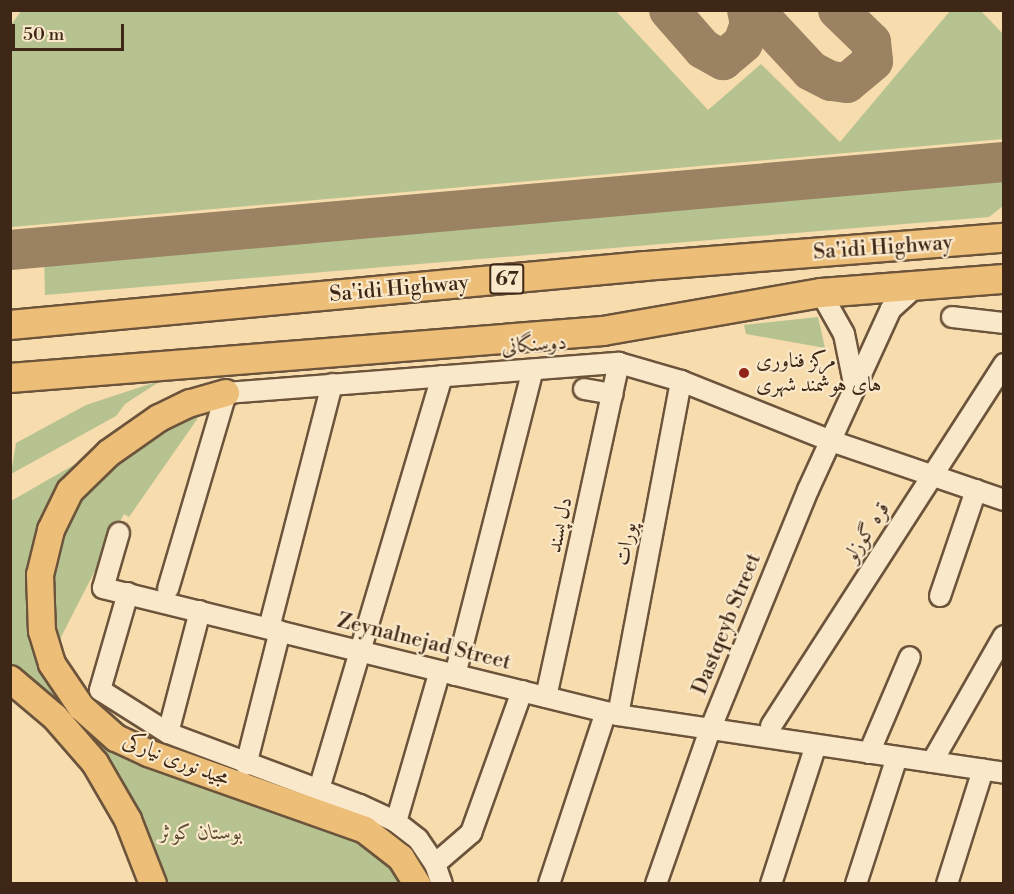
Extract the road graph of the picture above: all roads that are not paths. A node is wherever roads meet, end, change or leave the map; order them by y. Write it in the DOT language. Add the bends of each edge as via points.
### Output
graph roads {
  1 [pos="1004,238"];
  2 [pos="1004,279"];
  3 [pos="918,285"];
  4 [pos="821,293"];
  5 [pos="952,316"];
  6 [pos="1004,323"];
  7 [pos="10,325"];
  8 [pos="619,363"];
  9 [pos="1004,364"];
  10 [pos="533,370"];
  11 [pos="442,376"];
  12 [pos="16,378"];
  13 [pos="681,381"];
  14 [pos="332,384"];
  15 [pos="584,389"];
  16 [pos="855,389"];
  17 [pos="226,393"];
  18 [pos="613,394"];
  19 [pos="831,441"];
  20 [pos="932,476"];
  21 [pos="976,490"];
  22 [pos="1004,500"];
  23 [pos="119,533"];
  24 [pos="168,589"];
  25 [pos="128,593"];
  26 [pos="940,596"];
  27 [pos="200,611"];
  28 [pos="274,630"];
  29 [pos="1004,636"];
  30 [pos="360,651"];
  31 [pos="910,657"];
  32 [pos="447,673"];
  33 [pos="10,679"];
  34 [pos="522,691"];
  35 [pos="546,697"];
  36 [pos="612,714"];
  37 [pos="771,726"];
  38 [pos="710,730"];
  39 [pos="168,734"];
  40 [pos="816,745"];
  41 [pos="869,753"];
  42 [pos="897,757"];
  43 [pos="932,762"];
  44 [pos="246,765"];
  45 [pos="983,770"];
  46 [pos="1004,773"];
  47 [pos="319,789"];
  48 [pos="396,822"];
  49 [pos="435,864"];
  50 [pos="153,884"];
  51 [pos="417,884"];
  52 [pos="442,884"];
  53 [pos="549,884"];
  54 [pos="656,884"];
  55 [pos="771,884"];
  56 [pos="856,884"];
  57 [pos="947,884"];
  1 -- 7 [label="highway, Sa'idi Highway / 67" via="645,266"];
  2 -- 3 [label="highway, Sa'idi Highway"];
  3 -- 4 [label="highway, Sa'idi Highway"];
  3 -- 16 [label="street, Dastqeyb Street" via="891,309"];
  4 -- 12 [label="highway, Sa'idi Highway" via="603,331"];
  4 -- 16 [label="street" via="844,334"];
  5 -- 6 [label="street"];
  8 -- 10 [label="street, دوسنگانی"];
  8 -- 13 [label="street, دوسنگانی"];
  8 -- 18 [label="street, دل پسند"];
  9 -- 20 [label="street, قره گوزلو"];
  10 -- 11 [label="street, دوسنگانی"];
  10 -- 32 [label="street"];
  11 -- 14 [label="street, دوسنگانی"];
  11 -- 30 [label="street"];
  13 -- 19 [label="street, دوسنگانی"];
  13 -- 36 [label="street, پورات"];
  14 -- 17 [label="street, دوسنگانی"];
  14 -- 28 [label="street"];
  15 -- 18 [label="street"];
  16 -- 19 [label="street, Dastqeyb Street"];
  17 -- 24 [label="street"];
  17 -- 51 [label="main road, مجید نوری نیارکی" via="190,403 159,418 110,453 70,491 51,530 40,574 42,631 52,664 81,707 116,738 365,830 401,858"];
  18 -- 35 [label="street, دل پسند"];
  19 -- 20 [label="street, دوسنگانی"];
  19 -- 38 [label="street, Dastqeyb Street"];
  20 -- 21 [label="street, دوسنگانی"];
  20 -- 37 [label="street, قره گوزلو"];
  21 -- 22 [label="street, دوسنگانی"];
  21 -- 26 [label="street"];
  23 -- 25 [label="street, Zeynalnejad Street" via="103,588"];
  25 -- 27 [label="street, Zeynalnejad Street"];
  25 -- 39 [label="street" via="100,690"];
  27 -- 28 [label="street, Zeynalnejad Street"];
  27 -- 39 [label="street"];
  28 -- 30 [label="street, Zeynalnejad Street"];
  28 -- 44 [label="street"];
  29 -- 43 [label="street"];
  30 -- 32 [label="street, Zeynalnejad Street"];
  30 -- 47 [label="street"];
  31 -- 41 [label="street"];
  32 -- 34 [label="street, Zeynalnejad Street"];
  32 -- 48 [label="street"];
  33 -- 50 [label="main road, مجید نوری نیارکی" via="55,717 95,763 128,820"];
  34 -- 35 [label="street, Zeynalnejad Street"];
  34 -- 49 [label="street" via="471,833"];
  35 -- 36 [label="street, Zeynalnejad Street"];
  36 -- 38 [label="street, Zeynalnejad Street"];
  36 -- 53 [label="street, پورات"];
  38 -- 40 [label="street, Zeynalnejad Street"];
  38 -- 54 [label="street, Dastqeyb Street"];
  39 -- 44 [label="street"];
  40 -- 41 [label="street, Zeynalnejad Street"];
  40 -- 55 [label="street"];
  41 -- 42 [label="street, Zeynalnejad Street"];
  42 -- 43 [label="street, Zeynalnejad Street"];
  42 -- 56 [label="street"];
  43 -- 45 [label="street, Zeynalnejad Street"];
  44 -- 47 [label="street"];
  45 -- 46 [label="street, Zeynalnejad Street"];
  45 -- 57 [label="street"];
  47 -- 48 [label="street"];
  48 -- 49 [label="street" via="418,839"];
  49 -- 52 [label="street"];
}
